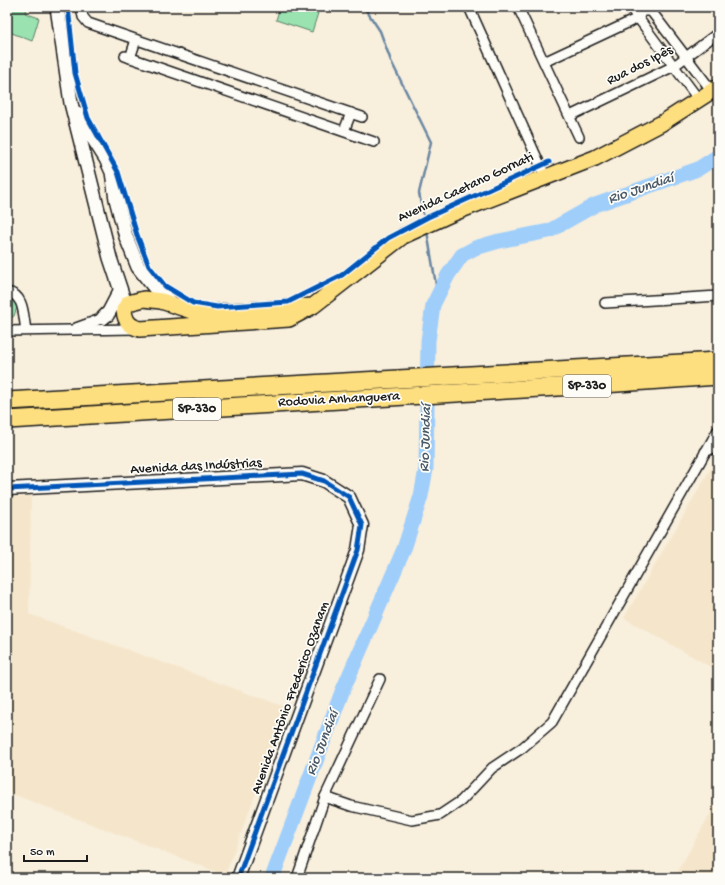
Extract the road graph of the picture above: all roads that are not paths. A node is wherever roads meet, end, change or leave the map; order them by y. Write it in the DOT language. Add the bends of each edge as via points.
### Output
graph roads {
  1 [pos="57,7"];
  2 [pos="81,7"];
  3 [pos="469,7"];
  4 [pos="630,7"];
  5 [pos="521,8"];
  6 [pos="652,8"];
  7 [pos="638,18"];
  8 [pos="718,33"];
  9 [pos="136,40"];
  10 [pos="687,58"];
  11 [pos="544,62"];
  12 [pos="674,66"];
  13 [pos="715,89"];
  14 [pos="698,100"];
  15 [pos="71,103"];
  16 [pos="351,113"];
  17 [pos="570,116"];
  18 [pos="362,117"];
  19 [pos="344,131"];
  20 [pos="579,137"];
  21 [pos="374,142"];
  22 [pos="112,172"];
  23 [pos="89,175"];
  24 [pos="546,178"];
  25 [pos="120,291"];
  26 [pos="7,292"];
  27 [pos="718,296"];
  28 [pos="605,303"];
  29 [pos="176,306"];
  30 [pos="125,308"];
  31 [pos="231,317"];
  32 [pos="103,318"];
  33 [pos="168,327"];
  34 [pos="140,329"];
  35 [pos="26,330"];
  36 [pos="71,330"];
  37 [pos="7,331"];
  38 [pos="716,369"];
  39 [pos="387,389"];
  40 [pos="7,401"];
  41 [pos="7,420"];
  42 [pos="718,430"];
  43 [pos="718,446"];
  44 [pos="705,452"];
  45 [pos="7,488"];
  46 [pos="362,525"];
  47 [pos="380,679"];
  48 [pos="326,797"];
  49 [pos="238,878"];
  50 [pos="297,878"];
  1 -- 15 [label="main road"];
  2 -- 9 [label="street" via="86,22"];
  3 -- 24 [label="street"];
  4 -- 7 [label="street"];
  5 -- 11 [label="street"];
  6 -- 7 [label="street" via="646,20"];
  6 -- 10 [label="street"];
  7 -- 11 [label="street"];
  7 -- 12 [label="street"];
  8 -- 10 [label="street, Rua dos Ipês"];
  9 -- 16 [label="street"];
  9 -- 19 [label="street" via="127,57"];
  10 -- 12 [label="street, Rua dos Ipês"];
  10 -- 13 [label="street"];
  11 -- 17 [label="street"];
  12 -- 14 [label="street"];
  12 -- 17 [label="street, Rua dos Ipês"];
  13 -- 14 [label="main road"];
  14 -- 24 [label="main road" via="662,123 595,158"];
  15 -- 22 [label="main road"];
  15 -- 23 [label="main road"];
  16 -- 18 [label="street"];
  16 -- 19 [label="street"];
  17 -- 20 [label="street"];
  19 -- 21 [label="street"];
  22 -- 23 [label="main road" via="99,167"];
  22 -- 29 [label="main road" via="126,237 138,267 154,287"];
  23 -- 25 [label="main road"];
  24 -- 31 [label="main road" via="432,222 403,236 313,306"];
  25 -- 30 [label="main road"];
  25 -- 32 [label="main road" via="110,312"];
  26 -- 35 [label="street" via="15,295 22,304"];
  27 -- 28 [label="street"];
  29 -- 30 [label="main road" via="144,299 135,300"];
  29 -- 31 [label="main road" via="198,313"];
  29 -- 33 [label="main road" via="175,317"];
  30 -- 32 [label="street"];
  30 -- 34 [label="main road" via="126,322 131,327"];
  31 -- 33 [label="main road"];
  32 -- 36 [label="street"];
  33 -- 34 [label="main road"];
  34 -- 36 [label="street"];
  35 -- 36 [label="street"];
  35 -- 37 [label="street"];
  38 -- 39 [label="highway, Rodovia Anhanguera / SP-330" via="461,393"];
  38 -- 39 [label="highway, Rodovia Anhanguera / SP-330" via="462,375"];
  39 -- 40 [label="highway, Rodovia Anhanguera / SP-330"];
  39 -- 41 [label="highway, Rodovia Anhanguera / SP-330"];
  42 -- 44 [label="street"];
  43 -- 44 [label="street"];
  44 -- 48 [label="street" via="552,722 522,748 492,768 461,801 440,815 412,820 351,806"];
  45 -- 46 [label="street, Avenida das Indústrias" via="302,474 324,481 349,497"];
  46 -- 49 [label="street, Avenida Antônio Frederico Ozanam" via="358,550"];
  47 -- 48 [label="street"];
  48 -- 50 [label="street"];
}
